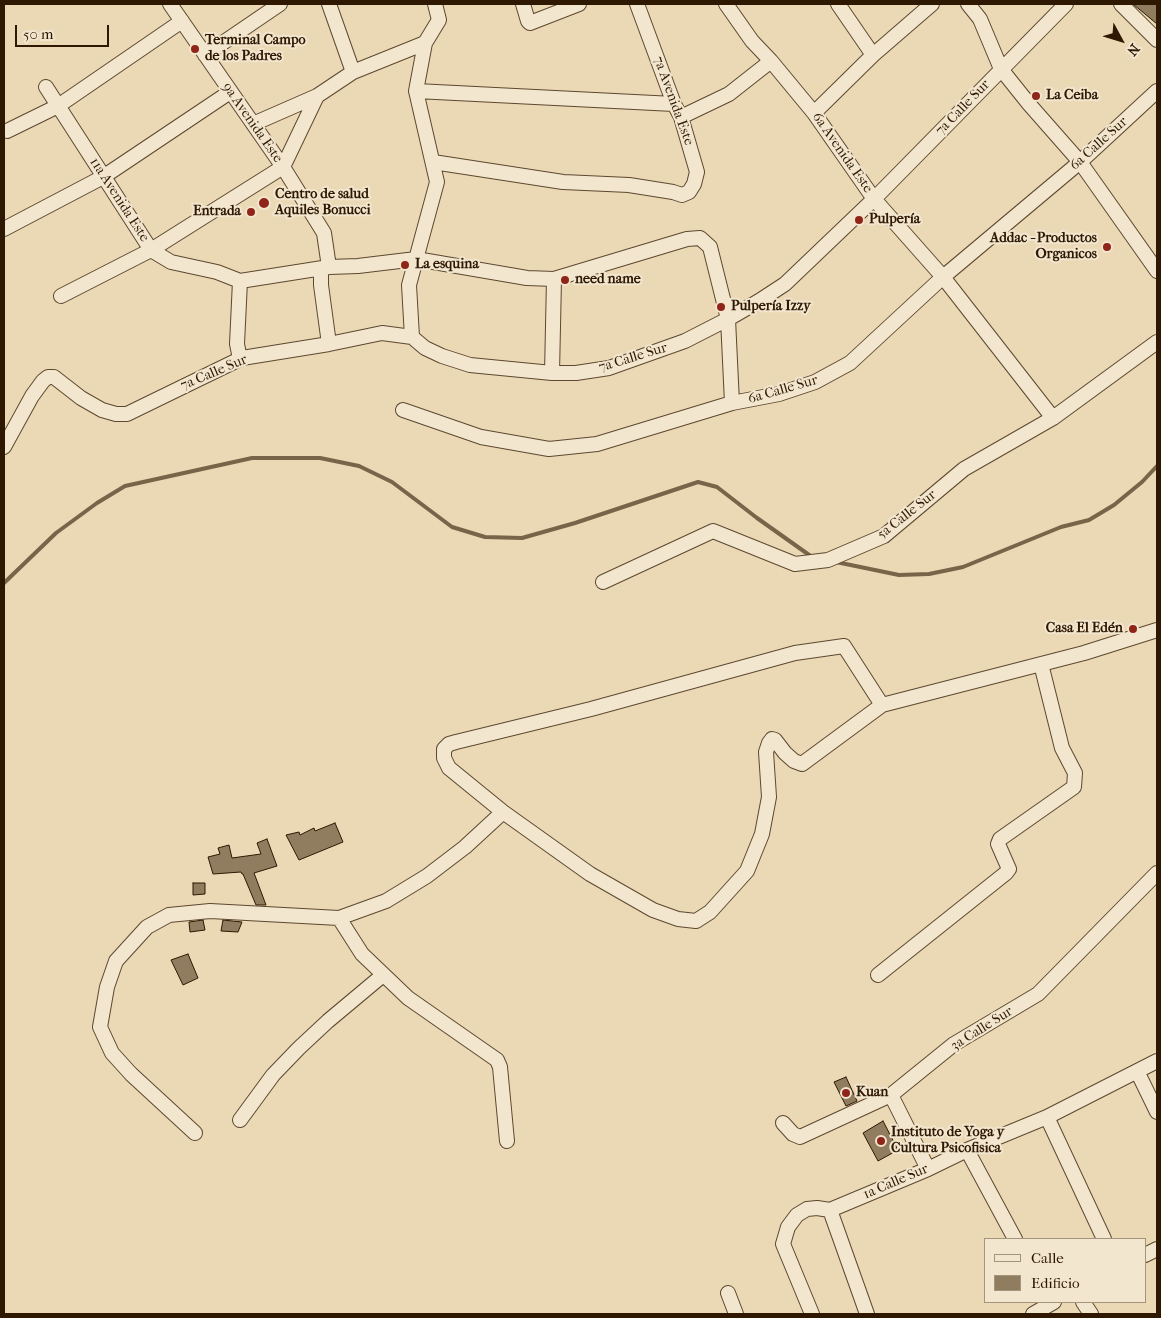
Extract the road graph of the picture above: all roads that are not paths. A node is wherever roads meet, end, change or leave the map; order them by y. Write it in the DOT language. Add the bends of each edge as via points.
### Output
graph roads {
  1 [pos="170,4"];
  2 [pos="280,4"];
  3 [pos="329,4"];
  4 [pos="435,4"];
  5 [pos="523,4"];
  6 [pos="579,4"];
  7 [pos="637,4"];
  8 [pos="726,4"];
  9 [pos="838,4"];
  10 [pos="932,4"];
  11 [pos="968,4"];
  12 [pos="1066,4"];
  13 [pos="1121,4"];
  14 [pos="182,21"];
  15 [pos="1157,40"];
  16 [pos="425,43"];
  17 [pos="206,55"];
  18 [pos="873,55"];
  19 [pos="772,61"];
  20 [pos="1001,69"];
  21 [pos="353,72"];
  22 [pos="46,87"];
  23 [pos="416,91"];
  24 [pos="1157,91"];
  25 [pos="230,92"];
  26 [pos="317,96"];
  27 [pos="674,104"];
  28 [pos="58,106"];
  29 [pos="814,113"];
  30 [pos="681,117"];
  31 [pos="254,124"];
  32 [pos="6,131"];
  33 [pos="433,162"];
  34 [pos="1080,162"];
  35 [pos="283,167"];
  36 [pos="103,177"];
  37 [pos="874,199"];
  38 [pos="4,229"];
  39 [pos="152,250"];
  40 [pos="416,259"];
  41 [pos="325,268"];
  42 [pos="1157,271"];
  43 [pos="943,277"];
  44 [pos="554,279"];
  45 [pos="245,280"];
  46 [pos="61,296"];
  47 [pos="728,319"];
  48 [pos="412,338"];
  49 [pos="1157,342"];
  50 [pos="329,344"];
  51 [pos="240,359"];
  52 [pos="552,373"];
  53 [pos="732,403"];
  54 [pos="403,410"];
  55 [pos="1053,418"];
  56 [pos="4,446"];
  57 [pos="603,582"];
  58 [pos="1157,630"];
  59 [pos="1041,664"];
  60 [pos="882,705"];
  61 [pos="503,812"];
  62 [pos="1157,873"];
  63 [pos="339,918"];
  64 [pos="878,975"];
  65 [pos="383,976"];
  66 [pos="1157,1061"];
  67 [pos="1137,1071"];
  68 [pos="891,1096"];
  69 [pos="1157,1112"];
  70 [pos="1047,1117"];
  71 [pos="240,1120"];
  72 [pos="783,1123"];
  73 [pos="195,1133"];
  74 [pos="507,1141"];
  75 [pos="968,1150"];
  76 [pos="928,1169"];
  77 [pos="830,1210"];
  78 [pos="1014,1238"];
  79 [pos="1104,1238"];
  80 [pos="1157,1248"];
  81 [pos="1146,1254"];
  82 [pos="728,1293"];
  83 [pos="1051,1303"];
  84 [pos="1084,1303"];
  85 [pos="736,1314"];
  86 [pos="812,1314"];
  87 [pos="867,1314"];
  88 [pos="1033,1314"];
  89 [pos="1091,1314"];
  1 -- 14 [label="street, 9a Avenida Este"];
  2 -- 17 [label="street"];
  3 -- 21 [label="street"];
  4 -- 16 [label="street" via="439,20"];
  5 -- 6 [label="street" via="530,23"];
  7 -- 27 [label="street, 7a Avenida Este"];
  8 -- 19 [label="street, 6a Avenida Este" via="752,41"];
  9 -- 18 [label="street"];
  10 -- 18 [label="street"];
  11 -- 20 [label="street" via="980,19"];
  12 -- 20 [label="street, 7a Calle Sur"];
  13 -- 15 [label="street"];
  14 -- 17 [label="street, 9a Avenida Este"];
  14 -- 28 [label="street"];
  16 -- 21 [label="street"];
  16 -- 23 [label="street"];
  17 -- 25 [label="street, 9a Avenida Este"];
  18 -- 29 [label="street"];
  19 -- 29 [label="street, 6a Avenida Este"];
  19 -- 30 [label="street" via="729,94"];
  20 -- 34 [label="street"];
  20 -- 37 [label="street, 7a Calle Sur"];
  21 -- 26 [label="street"];
  22 -- 28 [label="street, 11a Avenida Este"];
  23 -- 27 [label="street"];
  23 -- 33 [label="street"];
  24 -- 34 [label="street, 6a Calle Sur"];
  25 -- 31 [label="street, 9a Avenida Este"];
  25 -- 36 [label="street"];
  26 -- 31 [label="street"];
  26 -- 35 [label="street"];
  27 -- 30 [label="street, 7a Avenida Este"];
  28 -- 32 [label="street"];
  28 -- 36 [label="street, 11a Avenida Este"];
  29 -- 37 [label="street, 6a Avenida Este"];
  30 -- 33 [label="street, 7a Avenida Este" via="696,172 694,184 682,196 629,185 562,182"];
  31 -- 35 [label="street, 9a Avenida Este"];
  33 -- 40 [label="street" via="437,182"];
  34 -- 42 [label="street"];
  34 -- 43 [label="street, 6a Calle Sur"];
  35 -- 39 [label="street"];
  35 -- 41 [label="street, 9a Avenida Este" via="324,233"];
  36 -- 38 [label="street"];
  36 -- 39 [label="street, 11a Avenida Este"];
  37 -- 43 [label="street, 6a Avenida Este"];
  37 -- 47 [label="street, 7a Calle Sur" via="785,284"];
  39 -- 45 [label="street, 11a Avenida Este" via="170,262"];
  39 -- 46 [label="street"];
  40 -- 41 [label="street"];
  40 -- 44 [label="street" via="527,278"];
  40 -- 48 [label="street" via="409,285"];
  41 -- 45 [label="street"];
  41 -- 50 [label="street, 9a Avenida Este" via="321,285"];
  43 -- 53 [label="street, 6a Calle Sur" via="850,363 815,382 779,394"];
  43 -- 55 [label="street, 6a Avenida Este"];
  44 -- 47 [label="street" via="687,239 700,238 710,247"];
  44 -- 52 [label="street"];
  45 -- 51 [label="street" via="237,344"];
  47 -- 52 [label="street, 7a Calle Sur" via="685,342 609,368"];
  47 -- 53 [label="street"];
  48 -- 50 [label="street, 7a Calle Sur" via="382,332"];
  48 -- 52 [label="street, 7a Calle Sur" via="442,356 470,365"];
  49 -- 55 [label="street, 5a Calle Sur"];
  50 -- 51 [label="street, 7a Calle Sur"];
  51 -- 56 [label="street, 7a Calle Sur" via="127,414 102,410 54,377 48,377 32,396"];
  53 -- 54 [label="street, 6a Calle Sur" via="597,444 549,449 481,437"];
  55 -- 57 [label="street, 5a Calle Sur" via="964,469 884,536 828,560 795,564 714,531"];
  58 -- 59 [label="street"];
  59 -- 60 [label="street"];
  59 -- 64 [label="street" via="1062,748 1075,773 1074,787 1000,839 998,844 1009,868 1006,873"];
  60 -- 61 [label="street" via="802,764 794,761 772,739 766,752 769,797 762,834 747,871 710,912 696,921 678,919 653,910 619,892"];
  60 -- 61 [label="street" via="844,646 795,653 449,744 444,749 444,758 450,768"];
  61 -- 63 [label="street" via="427,876 386,902"];
  62 -- 68 [label="street, 3a Calle Sur" via="1038,994 954,1044"];
  63 -- 65 [label="street" via="362,954"];
  63 -- 73 [label="street" via="210,911 169,915 147,927 116,961 107,987 100,1026 104,1037 112,1053 131,1074"];
  65 -- 71 [label="street" via="299,1048"];
  65 -- 74 [label="street" via="408,998 497,1060"];
  66 -- 67 [label="street, 1a Calle Sur"];
  67 -- 69 [label="street"];
  67 -- 70 [label="street, 1a Calle Sur"];
  68 -- 72 [label="street, 3a Calle Sur" via="800,1137"];
  68 -- 76 [label="street"];
  70 -- 75 [label="street, 1a Calle Sur"];
  70 -- 79 [label="street"];
  75 -- 76 [label="street, 1a Calle Sur"];
  75 -- 78 [label="street"];
  76 -- 77 [label="street, 1a Calle Sur"];
  77 -- 86 [label="street, 1a Calle Sur" via="807,1209 797,1215 788,1227 783,1244"];
  77 -- 87 [label="street"];
  80 -- 81 [label="street"];
  82 -- 85 [label="street"];
  83 -- 88 [label="street"];
  84 -- 89 [label="street"];
}
